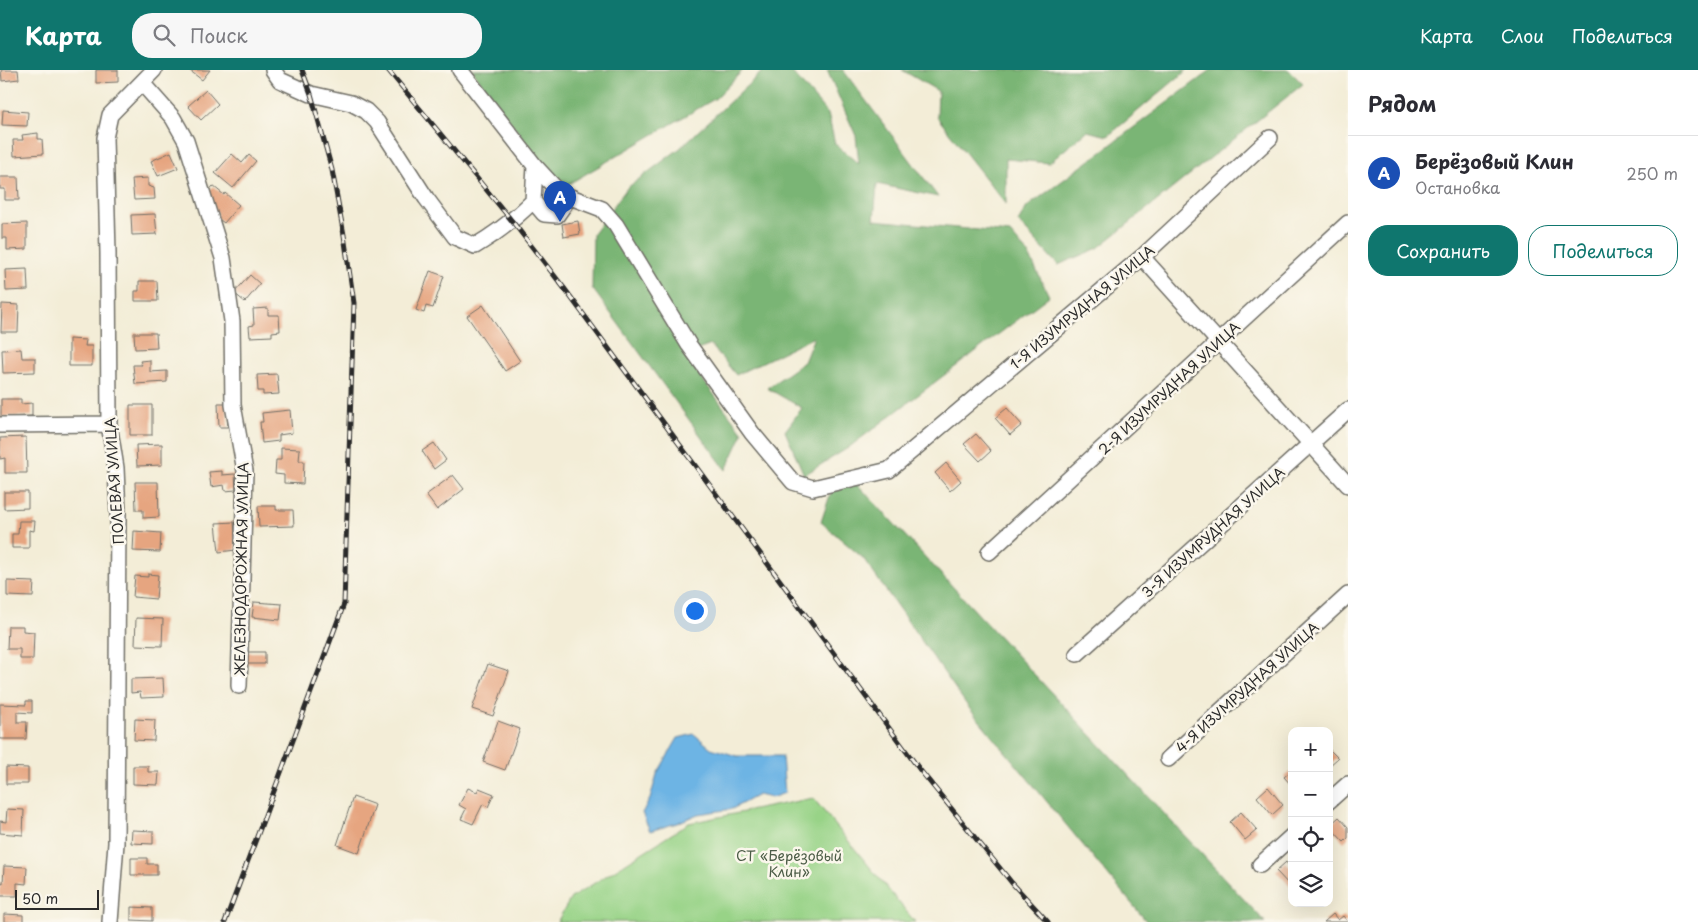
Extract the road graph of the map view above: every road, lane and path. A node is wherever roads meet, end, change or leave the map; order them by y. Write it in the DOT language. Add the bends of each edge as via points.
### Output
graph roads {
  1 [pos="154,70"];
  2 [pos="273,70"];
  3 [pos="460,70"];
  4 [pos="142,83"];
  5 [pos="1270,138"];
  6 [pos="536,166"];
  7 [pos="560,193"];
  8 [pos="533,201"];
  9 [pos="1348,223"];
  10 [pos="1142,257"];
  11 [pos="1218,342"];
  12 [pos="1348,410"];
  13 [pos="109,424"];
  14 [pos="0,425"];
  15 [pos="1310,444"];
  16 [pos="1348,486"];
  17 [pos="989,552"];
  18 [pos="1348,595"];
  19 [pos="1077,654"];
  20 [pos="239,686"];
  21 [pos="1168,759"];
  22 [pos="1348,784"];
  23 [pos="1333,797"];
  24 [pos="1288,840"];
  25 [pos="1260,864"];
  26 [pos="110,922"];
  1 -- 4 [label="street, ПОЛЕВАЯ УЛИЦА"];
  2 -- 8 [label="street" via="280,80 311,94 351,103 372,117 455,237 475,246 512,221"];
  3 -- 6 [label="street"];
  4 -- 13 [label="street, ПОЛЕВАЯ УЛИЦА" via="110,114 105,138"];
  4 -- 20 [label="street, ЖЕЛЕЗНОДОРОЖНАЯ УЛИЦА" via="172,118 186,141 223,258 232,321 233,405 245,471"];
  5 -- 10 [label="street, 1-Я ИЗУМРУДНАЯ УЛИЦА"];
  6 -- 7 [label="street"];
  6 -- 8 [label="street"];
  7 -- 8 [label="street" via="564,205 557,215 544,214"];
  7 -- 10 [label="street, 1-Я ИЗУМРУДНАЯ УЛИЦА" via="602,209 616,225 689,345 752,433 793,482 813,488 889,470"];
  9 -- 11 [label="street, 2-Я ИЗУМРУДНАЯ УЛИЦА"];
  10 -- 11 [label="street"];
  11 -- 15 [label="street"];
  11 -- 17 [label="street, 2-Я ИЗУМРУДНАЯ УЛИЦА"];
  12 -- 15 [label="street, 3-Я ИЗУМРУДНАЯ УЛИЦА"];
  13 -- 14 [label="street"];
  13 -- 26 [label="street, ПОЛЕВАЯ УЛИЦА" via="116,468 118,514 116,843"];
  15 -- 16 [label="street"];
  15 -- 19 [label="street, 3-Я ИЗУМРУДНАЯ УЛИЦА"];
  18 -- 21 [label="street, 4-Я ИЗУМРУДНАЯ УЛИЦА"];
  22 -- 23 [label="street"];
  24 -- 25 [label="street"];
}
